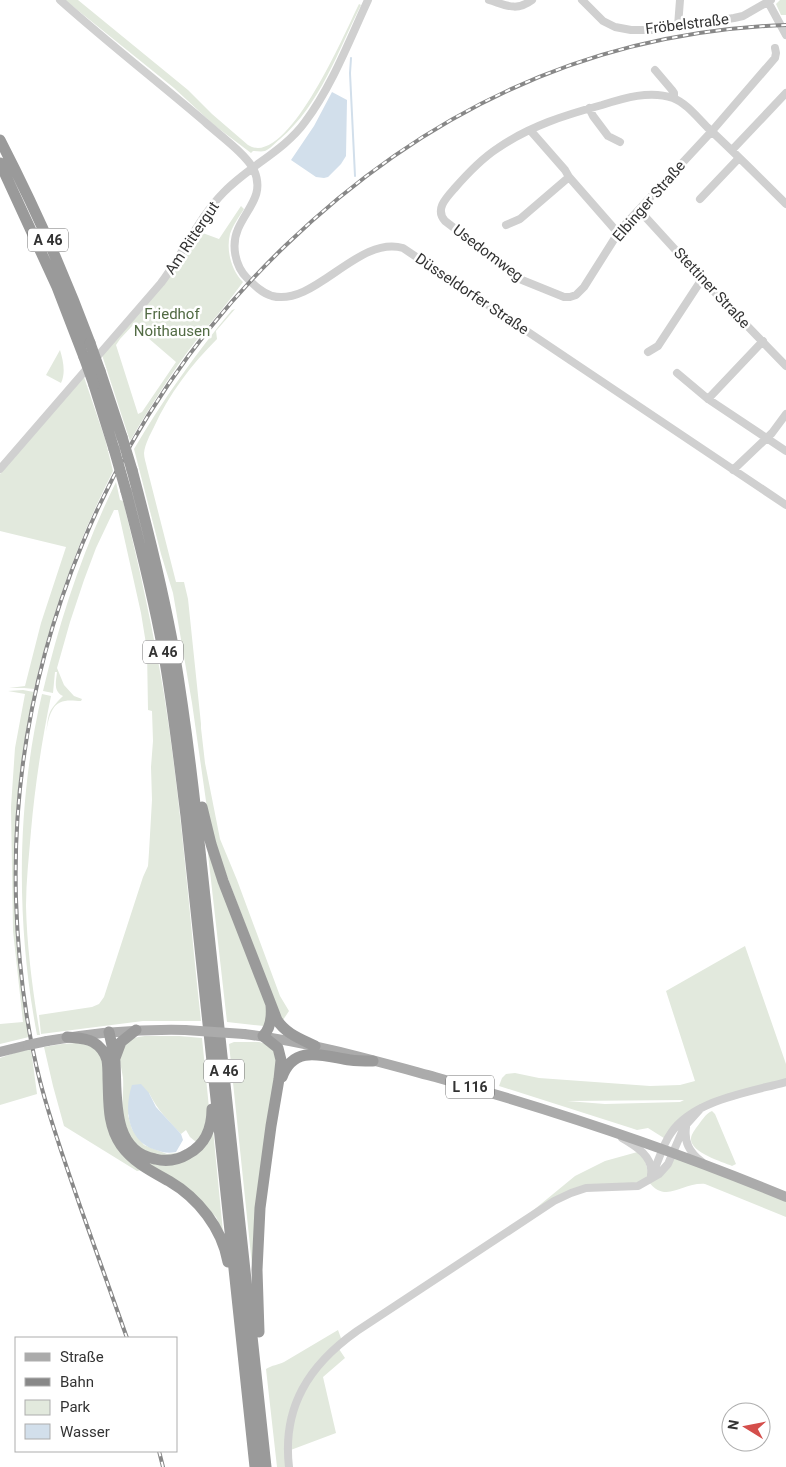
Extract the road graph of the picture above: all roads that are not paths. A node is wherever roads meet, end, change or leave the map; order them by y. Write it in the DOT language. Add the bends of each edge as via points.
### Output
graph roads {
  1 [pos="60,0"];
  2 [pos="368,0"];
  3 [pos="489,0"];
  4 [pos="532,0"];
  5 [pos="582,0"];
  6 [pos="680,0"];
  7 [pos="768,1"];
  8 [pos="678,26"];
  9 [pos="786,35"];
  10 [pos="775,48"];
  11 [pos="655,70"];
  12 [pos="786,93"];
  13 [pos="674,98"];
  14 [pos="589,108"];
  15 [pos="530,130"];
  16 [pos="712,131"];
  17 [pos="0,140"];
  18 [pos="620,142"];
  19 [pos="732,150"];
  20 [pos="739,158"];
  21 [pos="0,163"];
  22 [pos="253,168"];
  23 [pos="569,177"];
  24 [pos="700,199"];
  25 [pos="786,204"];
  26 [pos="639,210"];
  27 [pos="506,225"];
  28 [pos="618,233"];
  29 [pos="702,278"];
  30 [pos="573,296"];
  31 [pos="763,341"];
  32 [pos="648,352"];
  33 [pos="786,366"];
  34 [pos="677,373"];
  35 [pos="708,400"];
  36 [pos="786,414"];
  37 [pos="767,438"];
  38 [pos="786,451"];
  39 [pos="0,469"];
  40 [pos="733,470"];
  41 [pos="786,505"];
  42 [pos="187,736"];
  43 [pos="271,1005"];
  44 [pos="136,1030"];
  45 [pos="109,1032"];
  46 [pos="263,1036"];
  47 [pos="67,1038"];
  48 [pos="316,1046"];
  49 [pos="0,1052"];
  50 [pos="111,1060"];
  51 [pos="212,1060"];
  52 [pos="373,1061"];
  53 [pos="786,1082"];
  54 [pos="278,1091"];
  55 [pos="701,1108"];
  56 [pos="687,1123"];
  57 [pos="611,1132"];
  58 [pos="667,1152"];
  59 [pos="714,1170"];
  60 [pos="650,1180"];
  61 [pos="786,1198"];
  62 [pos="238,1308"];
  63 [pos="260,1406"];
  64 [pos="255,1467"];
  65 [pos="266,1467"];
  66 [pos="289,1467"];
  1 -- 22 [label="street" via="209,125"];
  2 -- 22 [label="street, Am Rittergut" via="310,116 290,139"];
  3 -- 4 [label="street" via="516,7"];
  5 -- 8 [label="street, Fröbelstraße" via="603,21 621,28 650,30"];
  6 -- 8 [label="street"];
  7 -- 8 [label="street, Fröbelstraße" via="734,18"];
  7 -- 9 [label="street"];
  10 -- 16 [label="street, Elbinger Straße" via="775,58"];
  11 -- 13 [label="street" via="672,90"];
  12 -- 19 [label="street"];
  13 -- 14 [label="street" via="641,96"];
  13 -- 16 [label="street"];
  14 -- 15 [label="street"];
  14 -- 18 [label="street" via="608,136"];
  15 -- 23 [label="street"];
  15 -- 30 [label="street, Usedomweg" via="484,158 443,202 441,216 518,278 561,296"];
  16 -- 19 [label="street"];
  16 -- 26 [label="street, Elbinger Straße"];
  17 -- 42 [label="highway, A 46, bridge" via="66,282 122,437 163,593"];
  19 -- 20 [label="street"];
  20 -- 24 [label="street"];
  20 -- 25 [label="street"];
  21 -- 51 [label="highway, A 46, bridge" via="57,287 94,385 126,491 152,595 186,816"];
  22 -- 39 [label="street, Am Rittergut" via="216,200 161,283"];
  22 -- 40 [label="street, Düsseldorfer Straße" via="256,196 238,230 235,251 241,270 263,292 280,297 295,295 373,250 386,246 402,248"];
  23 -- 27 [label="street" via="520,219"];
  23 -- 28 [label="street"];
  26 -- 28 [label="street, Elbinger Straße"];
  26 -- 29 [label="street, Stettiner Straße"];
  28 -- 30 [label="street, Elbinger Straße" via="584,287"];
  29 -- 31 [label="street, Stettiner Straße"];
  29 -- 32 [label="street" via="658,346"];
  31 -- 33 [label="street, Stettiner Straße"];
  31 -- 35 [label="street"];
  34 -- 35 [label="street"];
  35 -- 37 [label="street"];
  36 -- 37 [label="street"];
  37 -- 38 [label="street"];
  37 -- 40 [label="street"];
  40 -- 41 [label="street, Düsseldorfer Straße"];
  42 -- 43 [label="highway" via="217,864"];
  42 -- 63 [label="highway, A 46"];
  43 -- 46 [label="highway" via="270,1023"];
  43 -- 48 [label="highway" via="282,1027"];
  44 -- 45 [label="main road, L 116"];
  44 -- 46 [label="main road, L 116, bridge"];
  44 -- 50 [label="highway" via="120,1044"];
  45 -- 47 [label="main road, L 116"];
  45 -- 50 [label="highway"];
  46 -- 48 [label="main road, L 116"];
  46 -- 54 [label="highway" via="280,1052"];
  47 -- 49 [label="main road, L 116, bridge"];
  47 -- 50 [label="highway" via="93,1042"];
  48 -- 52 [label="main road, L 116"];
  50 -- 51 [label="highway" via="124,1135 143,1155 165,1160 180,1158 193,1151 206,1136 212,1116"];
  50 -- 62 [label="highway" via="110,1115 118,1140 134,1160 180,1188 210,1219 225,1250"];
  51 -- 62 [label="highway, A 46"];
  52 -- 54 [label="highway" via="303,1055 288,1065"];
  52 -- 57 [label="main road, L 116" via="490,1093"];
  53 -- 55 [label="street"];
  54 -- 63 [label="highway" via="264,1173 258,1239"];
  55 -- 56 [label="street"];
  55 -- 58 [label="street" via="678,1124 669,1136"];
  56 -- 58 [label="street"];
  56 -- 59 [label="street" via="685,1136 690,1150"];
  57 -- 58 [label="main road, L 116"];
  57 -- 60 [label="street" via="647,1156 652,1167"];
  58 -- 59 [label="main road, L 116"];
  58 -- 60 [label="street"];
  59 -- 61 [label="main road, L 116"];
  60 -- 66 [label="street" via="632,1187 586,1188 558,1198 342,1341 316,1367 297,1401 290,1428"];
  62 -- 64 [label="highway, A 46"];
  63 -- 65 [label="highway, A 46"];
}
